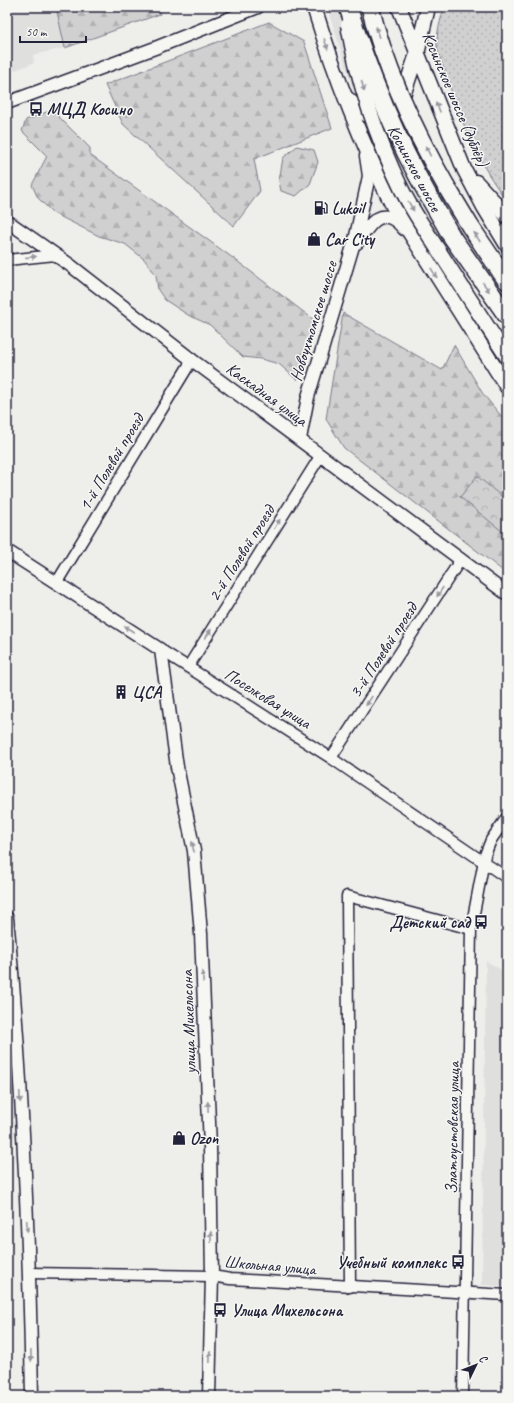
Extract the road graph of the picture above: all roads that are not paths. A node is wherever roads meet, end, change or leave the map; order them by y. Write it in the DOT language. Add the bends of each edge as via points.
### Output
graph roads {
  1 [pos="258,7"];
  2 [pos="314,7"];
  3 [pos="344,7"];
  4 [pos="348,7"];
  5 [pos="370,7"];
  6 [pos="399,7"];
  7 [pos="428,7"];
  8 [pos="416,54"];
  9 [pos="345,96"];
  10 [pos="7,103"];
  11 [pos="363,142"];
  12 [pos="463,167"];
  13 [pos="507,216"];
  14 [pos="7,221"];
  15 [pos="413,240"];
  16 [pos="507,245"];
  17 [pos="352,250"];
  18 [pos="55,255"];
  19 [pos="7,260"];
  20 [pos="507,281"];
  21 [pos="507,316"];
  22 [pos="507,357"];
  23 [pos="192,360"];
  24 [pos="507,387"];
  25 [pos="300,439"];
  26 [pos="321,455"];
  27 [pos="7,551"];
  28 [pos="461,559"];
  29 [pos="57,582"];
  30 [pos="507,594"];
  31 [pos="161,650"];
  32 [pos="188,667"];
  33 [pos="332,758"];
  34 [pos="507,817"];
  35 [pos="483,862"];
  36 [pos="507,878"];
  37 [pos="7,918"];
  38 [pos="471,929"];
  39 [pos="29,1274"];
  40 [pos="212,1276"];
  41 [pos="350,1287"];
  42 [pos="466,1293"];
  43 [pos="507,1295"];
  44 [pos="32,1396"];
  45 [pos="209,1396"];
  46 [pos="463,1396"];
  1 -- 10 [label="street"];
  2 -- 9 [label="main road, one-way"];
  3 -- 22 [label="main road, one-way, bridge" via="352,50 377,129 402,190"];
  4 -- 21 [label="highway, Косинское шоссе, one-way, bridge" via="392,126 452,237"];
  20 -- 5 [label="highway, Косинское шоссе, one-way, bridge" via="446,186 390,68"];
  6 -- 8 [label="main road, Косинское шоссе (дублёр)"];
  7 -- 8 [label="main road"];
  8 -- 9 [label="main road" via="400,104 387,117 374,119 358,110"];
  12 -- 8 [label="main road, Косинское шоссе (дублёр), one-way"];
  9 -- 11 [label="main road"];
  11 -- 15 [label="main road"];
  11 -- 17 [label="street, Новоухтомское шоссе" via="369,176"];
  12 -- 13 [label="main road"];
  12 -- 16 [label="main road, Косинское шоссе (дублёр)"];
  14 -- 18 [label="street, Каскадная улица"];
  15 -- 17 [label="street" via="396,221 380,217 372,222"];
  15 -- 24 [label="main road, one-way"];
  17 -- 25 [label="street, Новоухтомское шоссе" via="308,397"];
  19 -- 18 [label="street, one-way"];
  18 -- 23 [label="street, Каскадная улица"];
  23 -- 25 [label="street, Каскадная улица"];
  23 -- 29 [label="street, 1-й Полевой проезд"];
  25 -- 26 [label="street, Каскадная улица"];
  26 -- 28 [label="street, Каскадная улица"];
  32 -- 26 [label="street, 2-й Полевой проезд, one-way"];
  27 -- 29 [label="street, Поселковая улица"];
  28 -- 30 [label="street, Каскадная улица"];
  28 -- 33 [label="street, 3-й Полевой проезд, one-way"];
  31 -- 29 [label="street, Поселковая улица, one-way"];
  31 -- 32 [label="street, Поселковая улица"];
  40 -- 31 [label="street, улица Михельсона, one-way" via="210,1146 201,934 194,851 177,767"];
  32 -- 33 [label="street, Поселковая улица"];
  33 -- 35 [label="street, Поселковая улица"];
  34 -- 35 [label="street, Златоустовская улица" via="491,840"];
  35 -- 36 [label="street, Поселковая улица"];
  35 -- 38 [label="street, Златоустовская улица"];
  37 -- 39 [label="street, one-way" via="14,987"];
  38 -- 41 [label="street" via="347,896"];
  38 -- 42 [label="street, Златоустовская улица"];
  39 -- 40 [label="street, Школьная улица"];
  39 -- 44 [label="street, one-way"];
  40 -- 41 [label="street, Школьная улица"];
  45 -- 40 [label="street, улица Михельсона, one-way"];
  41 -- 42 [label="street, Школьная улица"];
  42 -- 43 [label="street, Школьная улица"];
  42 -- 46 [label="street, Златоустовская улица"];
}
